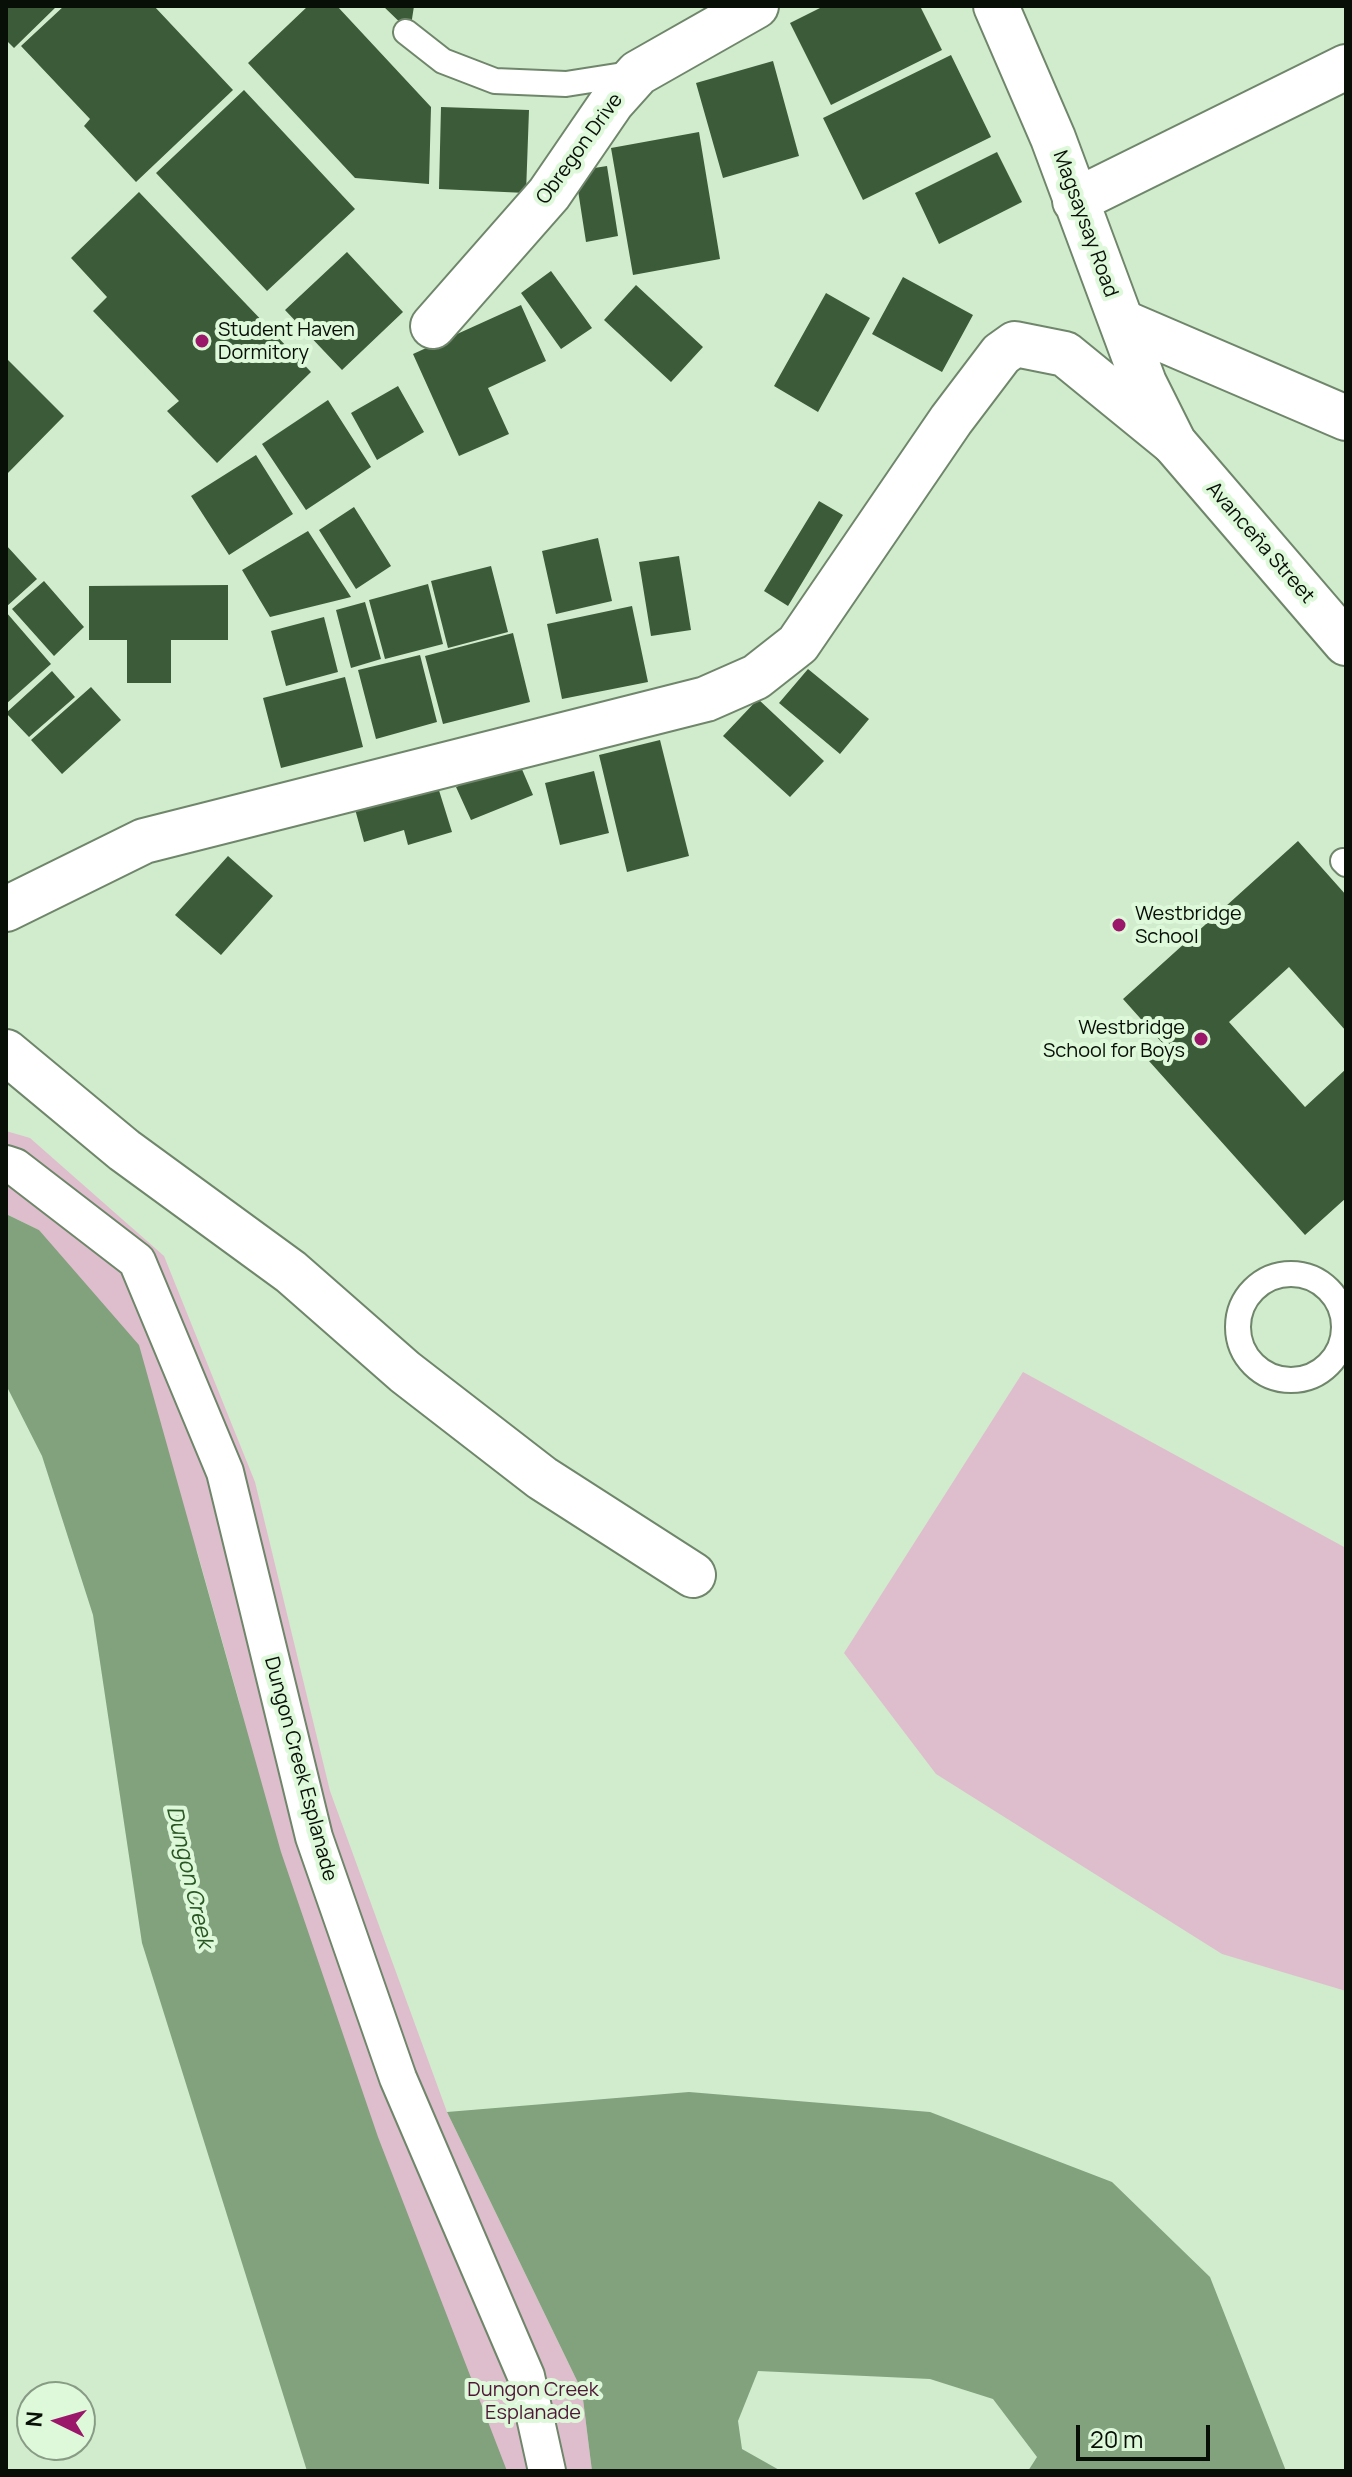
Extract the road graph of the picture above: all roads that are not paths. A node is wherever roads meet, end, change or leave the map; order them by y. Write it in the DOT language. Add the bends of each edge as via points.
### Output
graph roads {
  1 [pos="756,6"];
  2 [pos="996,6"];
  3 [pos="406,32"];
  4 [pos="1346,67"];
  5 [pos="638,73"];
  6 [pos="1075,201"];
  7 [pos="1122,322"];
  8 [pos="433,326"];
  9 [pos="1346,418"];
  10 [pos="1174,443"];
  11 [pos="1346,643"];
  12 [pos="6,909"];
  13 [pos="6,1052"];
  14 [pos="6,1164"];
  15 [pos="1290,1381"];
  16 [pos="693,1575"];
  17 [pos="547,2471"];
  1 -- 5 [label="street, Obregon Drive"];
  2 -- 6 [label="street, Magsaysay Road"];
  3 -- 5 [label="lane" via="443,61 495,81 566,84"];
  4 -- 6 [label="street"];
  5 -- 8 [label="street, Obregon Drive" via="549,194"];
  6 -- 7 [label="street, Magsaysay Road"];
  7 -- 9 [label="street"];
  7 -- 10 [label="street, Magsaysay Road"];
  10 -- 11 [label="street, Avanceña Street"];
  10 -- 12 [label="street" via="1065,354 1015,344 1001,354 951,420 798,644 756,677 706,699 144,841"];
  13 -- 16 [label="street" via="124,1150 291,1272 495,1443 613,1527"];
  14 -- 17 [label="street, Dungon Creek Esplanade" via="137,1261 225,1472 314,1837 398,2078 526,2376"];
  15 -- 15 [label="lane" via="1308,1378 1337,1357 1345,1321 1329,1289 1297,1273 1278,1274 1248,1295 1238,1332 1254,1366"];
}
